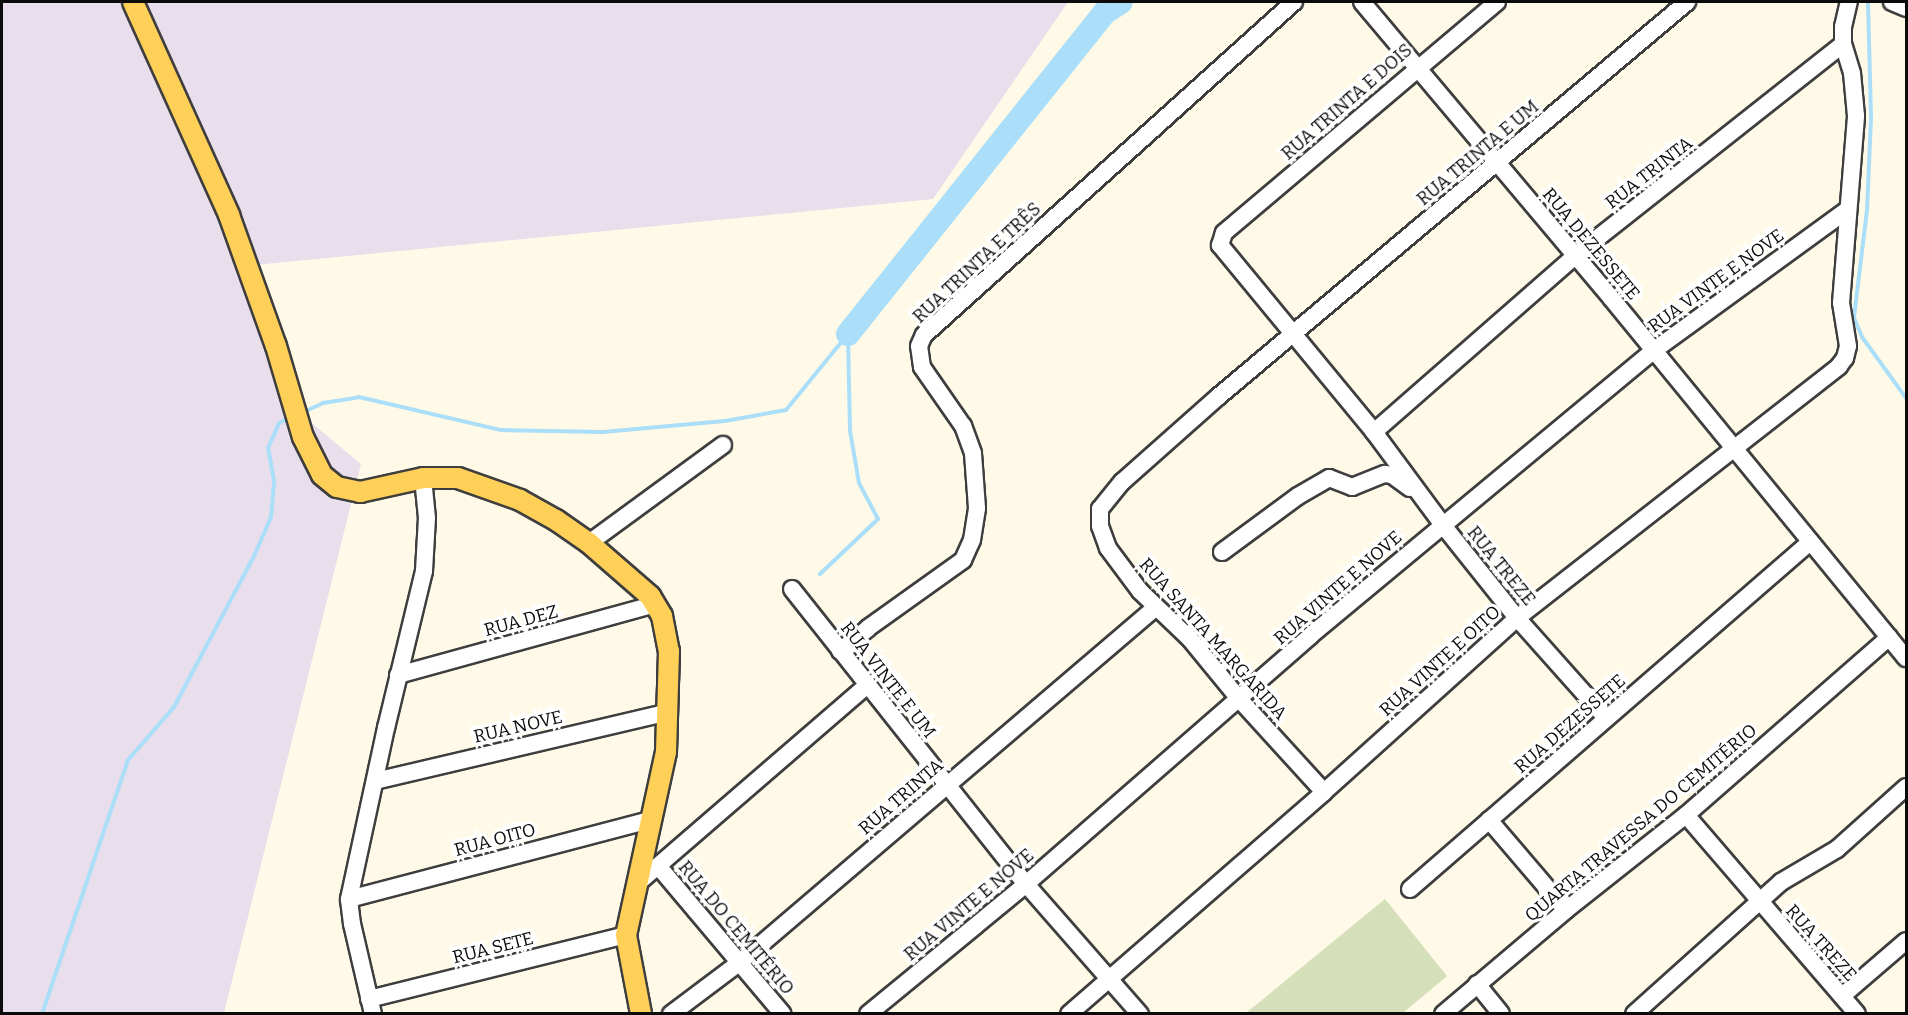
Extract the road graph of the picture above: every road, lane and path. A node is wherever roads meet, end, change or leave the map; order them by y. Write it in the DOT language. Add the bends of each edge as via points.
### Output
graph roads {
  1 [pos="1294,2"];
  2 [pos="1362,2"];
  3 [pos="1497,2"];
  4 [pos="1687,2"];
  5 [pos="1849,2"];
  6 [pos="1892,2"];
  7 [pos="131,3"];
  8 [pos="1906,8"];
  9 [pos="1843,44"];
  10 [pos="1417,66"];
  11 [pos="1497,162"];
  12 [pos="1847,210"];
  13 [pos="1224,233"];
  14 [pos="1576,255"];
  15 [pos="1293,333"];
  16 [pos="1653,351"];
  17 [pos="1374,432"];
  18 [pos="723,445"];
  19 [pos="1733,446"];
  20 [pos="423,478"];
  21 [pos="1423,498"];
  22 [pos="1443,524"];
  23 [pos="1810,542"];
  24 [pos="589,543"];
  25 [pos="1222,552"];
  26 [pos="792,589"];
  27 [pos="655,604"];
  28 [pos="1155,608"];
  29 [pos="1517,618"];
  30 [pos="1889,637"];
  31 [pos="840,651"];
  32 [pos="1906,658"];
  33 [pos="398,675"];
  34 [pos="867,685"];
  35 [pos="1240,700"];
  36 [pos="669,712"];
  37 [pos="1606,718"];
  38 [pos="375,781"];
  39 [pos="945,784"];
  40 [pos="1906,787"];
  41 [pos="1324,792"];
  42 [pos="1686,815"];
  43 [pos="651,820"];
  44 [pos="1489,820"];
  45 [pos="659,867"];
  46 [pos="638,883"];
  47 [pos="1026,884"];
  48 [pos="1410,889"];
  49 [pos="349,899"];
  50 [pos="1759,902"];
  51 [pos="1566,910"];
  52 [pos="626,935"];
  53 [pos="1906,941"];
  54 [pos="739,963"];
  55 [pos="1110,980"];
  56 [pos="1478,984"];
  57 [pos="1842,996"];
  58 [pos="371,1006"];
  59 [pos="641,1014"];
  60 [pos="671,1014"];
  61 [pos="783,1014"];
  62 [pos="868,1014"];
  63 [pos="1069,1014"];
  64 [pos="1140,1014"];
  65 [pos="1443,1014"];
  66 [pos="1501,1014"];
  67 [pos="1634,1014"];
  68 [pos="1857,1014"];
  1 -- 31 [label="street, RUA TRINTA E TRÊS" via="924,335 919,346 922,367 963,426 973,453 977,508 972,540 963,560"];
  2 -- 10 [label="street, RUA DEZESSETE"];
  3 -- 10 [label="street, RUA TRINTA E DOIS"];
  4 -- 11 [label="street, RUA TRINTA E UM"];
  5 -- 9 [label="street"];
  6 -- 8 [label="street"];
  7 -- 20 [label="main road" via="229,215 276,346 303,437 318,469 337,487 360,492"];
  9 -- 12 [label="street" via="1852,73 1855,104"];
  9 -- 14 [label="street, RUA TRINTA"];
  10 -- 11 [label="street, RUA DEZESSETE"];
  10 -- 13 [label="street, RUA TRINTA E DOIS"];
  11 -- 14 [label="street, RUA DEZESSETE"];
  11 -- 15 [label="street, RUA TRINTA E UM"];
  12 -- 16 [label="street, RUA VINTE E NOVE"];
  12 -- 19 [label="street, RUA VINTE E OITO" via="1841,303 1847,352 1830,376"];
  13 -- 15 [label="street, RUA TREZE" via="1220,240 1222,251"];
  14 -- 16 [label="street, RUA DEZESSETE"];
  14 -- 17 [label="street, RUA TRINTA"];
  15 -- 17 [label="street, RUA TREZE"];
  15 -- 28 [label="street, RUA SANTA MARGARIDA" via="1122,482 1100,509 1100,526 1108,548"];
  16 -- 19 [label="street, RUA DEZESSETE"];
  16 -- 22 [label="street, RUA VINTE E NOVE"];
  17 -- 21 [label="street, RUA TREZE"];
  18 -- 24 [label="street"];
  19 -- 23 [label="street, RUA DEZESSETE"];
  19 -- 29 [label="street, RUA VINTE E OITO"];
  20 -- 24 [label="main road" via="458,478 503,493 556,520"];
  20 -- 33 [label="street" via="427,518 424,571"];
  21 -- 22 [label="street, RUA TREZE"];
  21 -- 25 [label="street" via="1392,475 1385,474 1352,488 1329,478"];
  22 -- 29 [label="street, RUA TREZE"];
  22 -- 35 [label="street, RUA VINTE E NOVE"];
  23 -- 30 [label="street, RUA DEZESSETE"];
  23 -- 37 [label="street, RUA DEZESSETE"];
  24 -- 27 [label="main road"];
  26 -- 31 [label="street, RUA VINTE E UM"];
  27 -- 33 [label="street, RUA DEZ"];
  27 -- 36 [label="main road" via="668,639"];
  28 -- 35 [label="street, RUA SANTA MARGARIDA" via="1190,639"];
  28 -- 39 [label="street, RUA TRINTA"];
  29 -- 37 [label="street, RUA TREZE"];
  29 -- 41 [label="street, RUA VINTE E OITO"];
  30 -- 32 [label="street, RUA DEZESSETE"];
  30 -- 42 [label="street, QUARTA TRAVESSA DO CEMITÉRIO"];
  31 -- 34 [label="street, RUA VINTE E UM"];
  33 -- 38 [label="street"];
  34 -- 39 [label="street, RUA VINTE E UM"];
  34 -- 45 [label="street"];
  35 -- 41 [label="street, RUA SANTA MARGARIDA"];
  35 -- 47 [label="street, RUA VINTE E NOVE"];
  36 -- 38 [label="street, RUA NOVE"];
  36 -- 43 [label="main road" via="666,752"];
  37 -- 44 [label="street, RUA DEZESSETE"];
  38 -- 49 [label="street"];
  39 -- 47 [label="street, RUA VINTE E UM"];
  39 -- 54 [label="street, RUA TRINTA"];
  40 -- 50 [label="street" via="1837,849 1781,882"];
  41 -- 55 [label="street, RUA VINTE E OITO"];
  42 -- 50 [label="street, RUA TREZE"];
  42 -- 51 [label="street, QUARTA TRAVESSA DO CEMITÉRIO"];
  43 -- 46 [label="main road"];
  43 -- 49 [label="street, RUA OITO"];
  44 -- 48 [label="street, RUA DEZESSETE"];
  44 -- 51 [label="street"];
  45 -- 46 [label="street"];
  45 -- 54 [label="street, RUA DO CEMITÉRIO"];
  46 -- 52 [label="main road"];
  47 -- 55 [label="street, RUA VINTE E UM"];
  47 -- 62 [label="street, RUA VINTE E NOVE"];
  49 -- 58 [label="street"];
  50 -- 57 [label="street, RUA TREZE"];
  50 -- 67 [label="street"];
  51 -- 56 [label="street, QUARTA TRAVESSA DO CEMITÉRIO"];
  52 -- 58 [label="street, RUA SETE"];
  52 -- 59 [label="main road"];
  53 -- 57 [label="street"];
  54 -- 60 [label="street, RUA TRINTA"];
  54 -- 61 [label="street, RUA DO CEMITÉRIO"];
  55 -- 63 [label="street, RUA VINTE E OITO"];
  55 -- 64 [label="street, RUA VINTE E UM"];
  56 -- 65 [label="street, QUARTA TRAVESSA DO CEMITÉRIO"];
  56 -- 66 [label="street"];
  57 -- 68 [label="street, RUA TREZE"];
}
